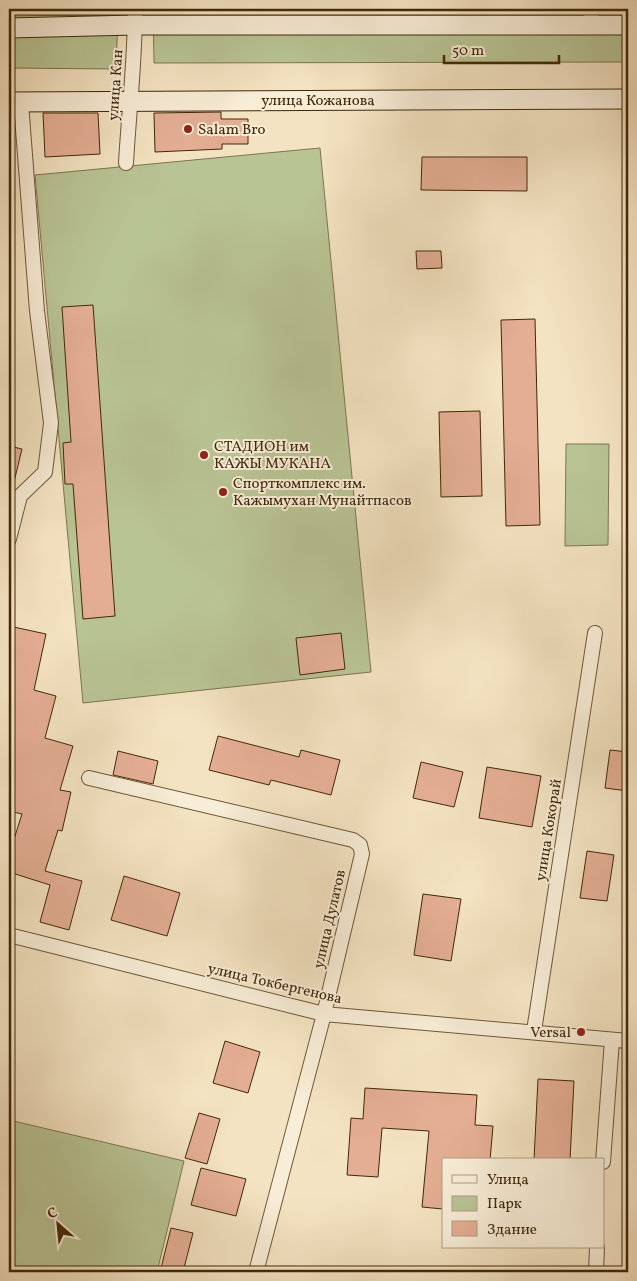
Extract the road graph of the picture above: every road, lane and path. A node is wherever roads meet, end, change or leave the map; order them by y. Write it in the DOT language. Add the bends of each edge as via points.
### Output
graph roads {
  1 [pos="591,16"];
  2 [pos="135,17"];
  3 [pos="628,24"];
  4 [pos="9,28"];
  5 [pos="628,99"];
  6 [pos="132,100"];
  7 [pos="15,103"];
  8 [pos="126,163"];
  9 [pos="9,540"];
  10 [pos="594,634"];
  11 [pos="89,778"];
  12 [pos="9,935"];
  13 [pos="324,1014"];
  14 [pos="534,1031"];
  15 [pos="612,1040"];
  16 [pos="628,1041"];
  17 [pos="603,1158"];
  18 [pos="597,1248"];
  19 [pos="256,1272"];
  20 [pos="596,1272"];
  1 -- 2 [label="street"];
  1 -- 3 [label="street"];
  2 -- 4 [label="street"];
  2 -- 6 [label="street, улица Кан"];
  5 -- 6 [label="street, улица Кожанова"];
  6 -- 7 [label="street, улица Кожанова"];
  6 -- 8 [label="street, улица Кан"];
  7 -- 9 [label="street" via="51,423 45,472 20,496"];
  10 -- 14 [label="street, улица Кокорай"];
  11 -- 13 [label="street, улица Дулатов" via="353,840 360,845 362,854"];
  12 -- 13 [label="street, улица Токбергенова"];
  13 -- 14 [label="street, улица Токбергенова"];
  13 -- 19 [label="street, улица Дулатов"];
  14 -- 15 [label="street, улица Токбергенова"];
  15 -- 16 [label="street, улица Токбергенова"];
  15 -- 17 [label="street"];
  18 -- 20 [label="street"];
}
